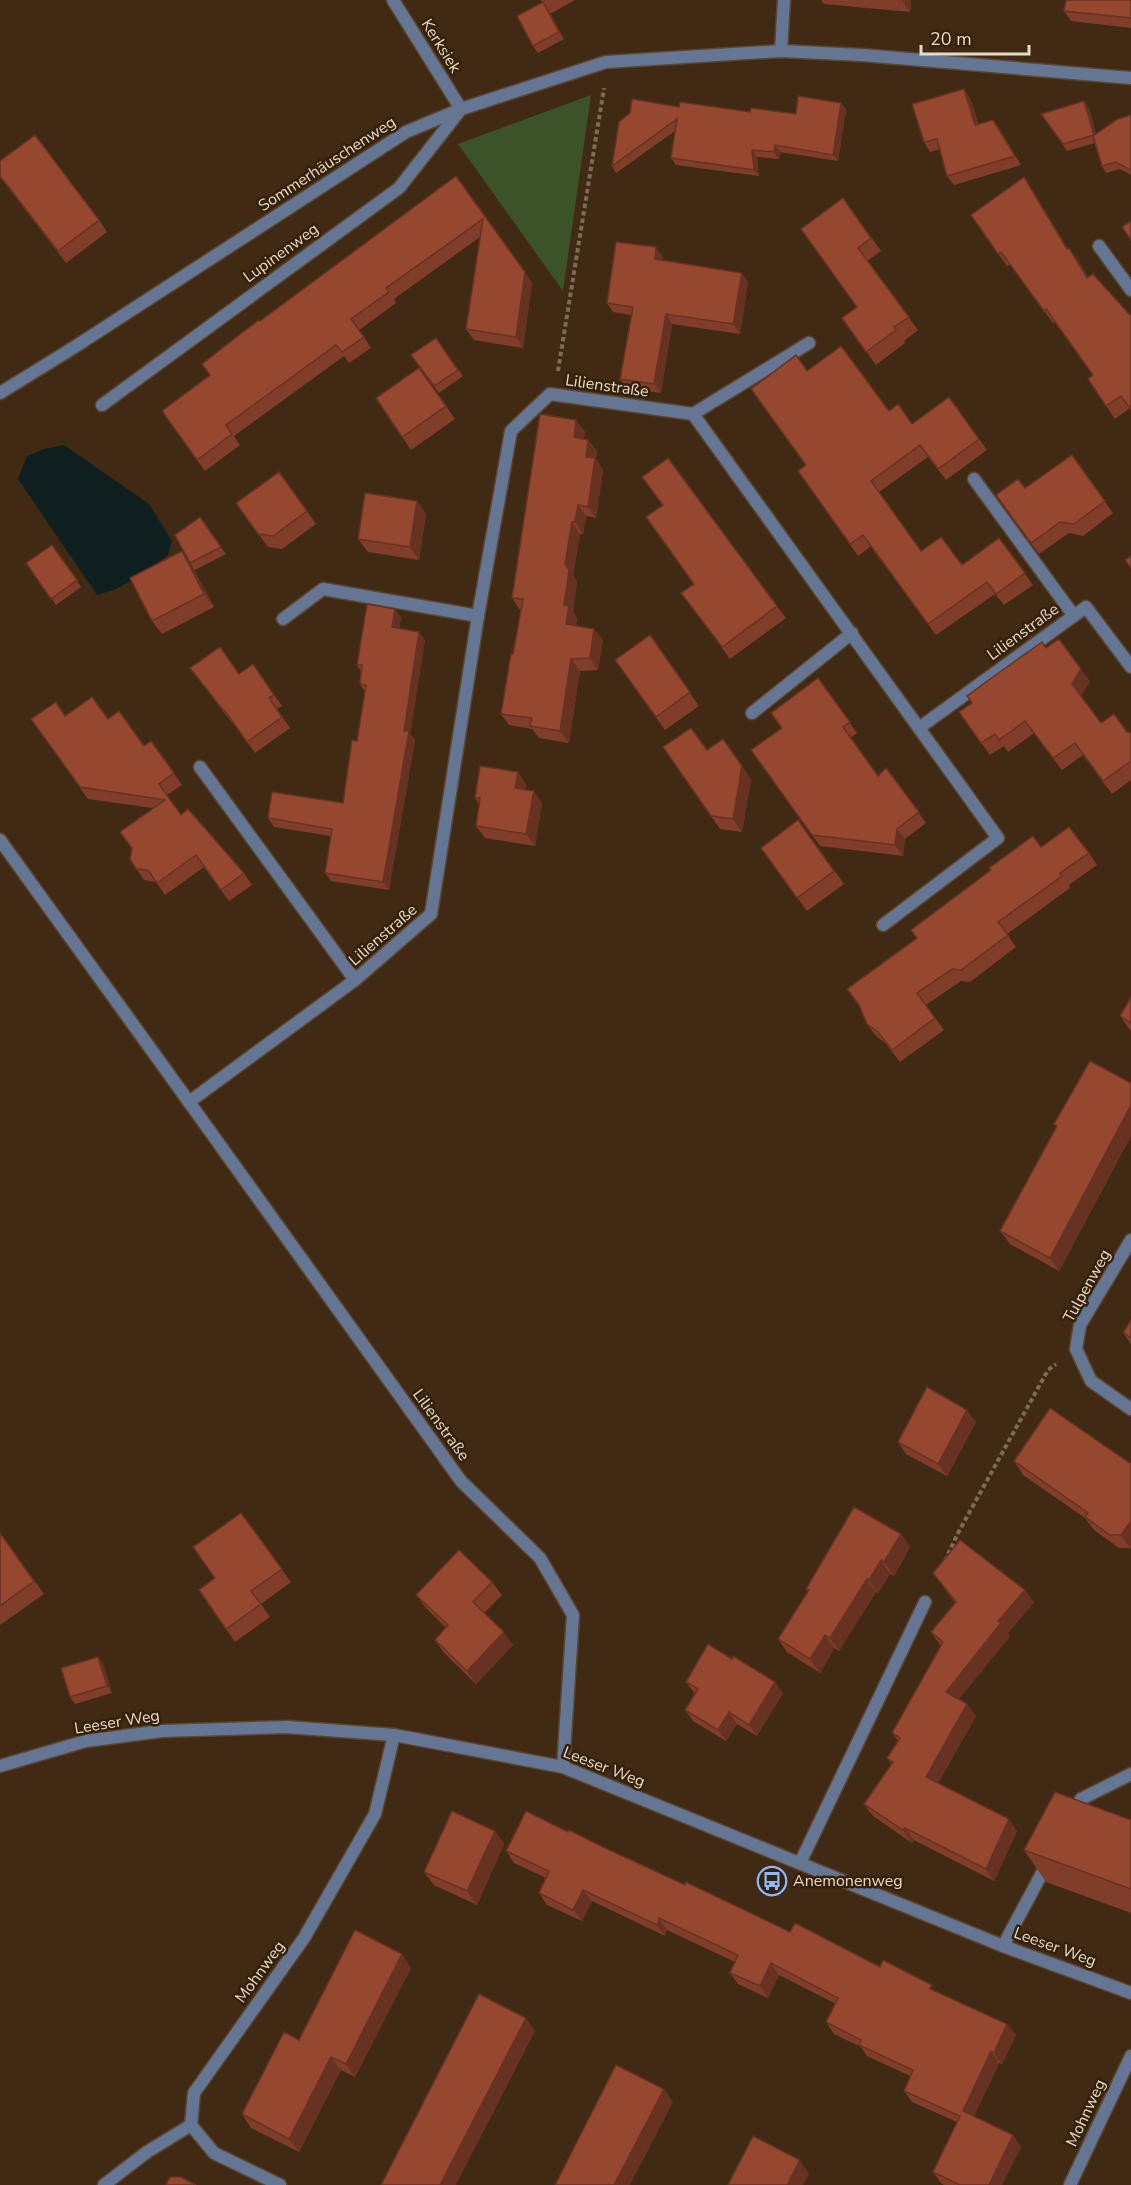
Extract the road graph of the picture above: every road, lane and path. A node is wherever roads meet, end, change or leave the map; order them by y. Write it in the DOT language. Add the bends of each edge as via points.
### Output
graph roads {
  1 [pos="393,0"];
  2 [pos="784,0"];
  3 [pos="781,51"];
  4 [pos="606,62"];
  5 [pos="1131,78"];
  6 [pos="461,109"];
  7 [pos="1099,246"];
  8 [pos="1131,290"];
  9 [pos="809,344"];
  10 [pos="0,393"];
  11 [pos="550,394"];
  12 [pos="102,405"];
  13 [pos="693,414"];
  14 [pos="974,479"];
  15 [pos="478,616"];
  16 [pos="1074,616"];
  17 [pos="283,619"];
  18 [pos="852,633"];
  19 [pos="1131,667"];
  20 [pos="752,713"];
  21 [pos="919,728"];
  22 [pos="200,767"];
  23 [pos="0,840"];
  24 [pos="883,925"];
  25 [pos="355,980"];
  26 [pos="189,1102"];
  27 [pos="1131,1240"];
  28 [pos="1076,1349"];
  29 [pos="1131,1409"];
  30 [pos="944,1562"];
  31 [pos="925,1602"];
  32 [pos="394,1734"];
  33 [pos="0,1766"];
  34 [pos="563,1767"];
  35 [pos="1131,1774"];
  36 [pos="1065,1831"];
  37 [pos="1053,1852"];
  38 [pos="800,1863"];
  39 [pos="1004,1946"];
  40 [pos="1131,1993"];
  41 [pos="1131,2056"];
  42 [pos="191,2125"];
  43 [pos="104,2185"];
  44 [pos="280,2185"];
  45 [pos="1070,2185"];
  1 -- 6 [label="street, Kerksiek"];
  2 -- 3 [label="street"];
  3 -- 4 [label="street, Sommerhäuschenweg"];
  3 -- 5 [label="street, Sommerhäuschenweg"];
  4 -- 6 [label="street, Sommerhäuschenweg"];
  4 -- 11 [label="path" via="561,364"];
  6 -- 10 [label="street, Sommerhäuschenweg" via="406,132"];
  6 -- 12 [label="street, Lupinenweg" via="399,188"];
  7 -- 8 [label="street"];
  9 -- 13 [label="street"];
  11 -- 13 [label="street, Lilienstraße"];
  11 -- 15 [label="street, Lilienstraße" via="511,431"];
  13 -- 18 [label="street"];
  14 -- 16 [label="street"];
  15 -- 17 [label="street" via="323,589"];
  15 -- 25 [label="street, Lilienstraße" via="431,914"];
  16 -- 19 [label="street, Lilienstraße" via="1086,607"];
  16 -- 21 [label="street, Lilienstraße"];
  18 -- 20 [label="street"];
  18 -- 21 [label="street"];
  21 -- 24 [label="street" via="998,838"];
  22 -- 25 [label="street"];
  23 -- 26 [label="street"];
  25 -- 26 [label="street, Lilienstraße"];
  26 -- 34 [label="street, Lilienstraße" via="461,1481 540,1558 573,1615"];
  27 -- 28 [label="street, Tulpenweg" via="1080,1325"];
  28 -- 29 [label="street" via="1091,1381"];
  28 -- 30 [label="path" via="1048,1370"];
  31 -- 38 [label="street"];
  32 -- 33 [label="street, Leeser Weg" via="287,1727 162,1731 86,1741"];
  32 -- 34 [label="street, Leeser Weg"];
  32 -- 42 [label="street, Mohnweg" via="375,1814 304,1938 194,2093"];
  34 -- 38 [label="street, Leeser Weg"];
  35 -- 36 [label="street" via="1081,1799"];
  37 -- 39 [label="street"];
  38 -- 39 [label="street, Leeser Weg"];
  39 -- 40 [label="street, Leeser Weg"];
  41 -- 45 [label="street, Mohnweg"];
  42 -- 43 [label="street"];
  42 -- 44 [label="street" via="214,2153"];
}
